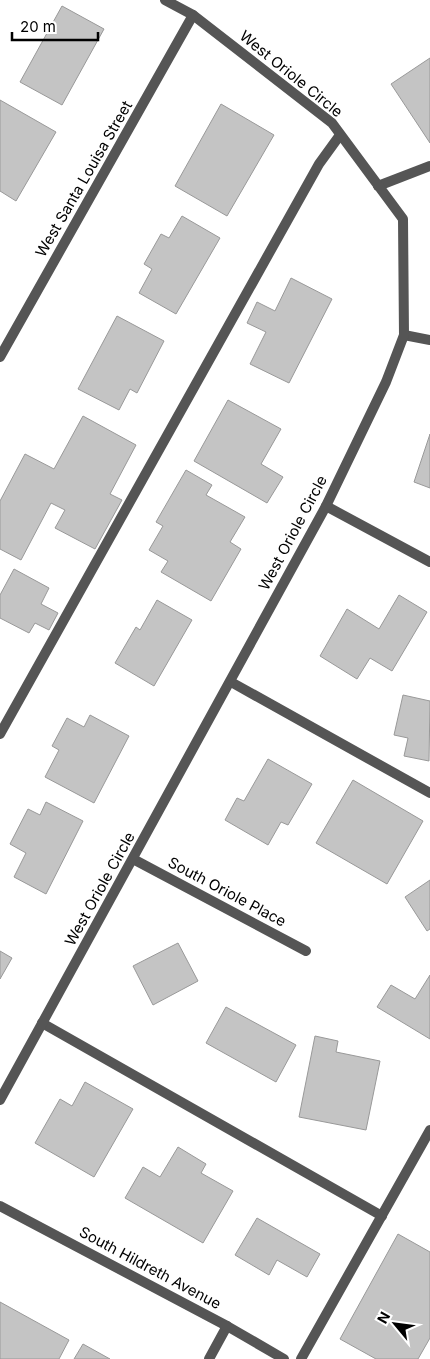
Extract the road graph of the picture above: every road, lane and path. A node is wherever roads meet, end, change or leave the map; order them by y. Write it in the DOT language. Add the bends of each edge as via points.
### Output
graph roads {
  1 [pos="165,0"];
  2 [pos="193,16"];
  3 [pos="340,135"];
  4 [pos="430,166"];
  5 [pos="378,186"];
  6 [pos="404,335"];
  7 [pos="430,340"];
  8 [pos="0,357"];
  9 [pos="326,506"];
  10 [pos="430,562"];
  11 [pos="231,682"];
  12 [pos="0,734"];
  13 [pos="430,793"];
  14 [pos="133,860"];
  15 [pos="306,951"];
  16 [pos="42,1023"];
  17 [pos="0,1100"];
  18 [pos="430,1130"];
  19 [pos="0,1206"];
  20 [pos="382,1216"];
  21 [pos="228,1326"];
  22 [pos="209,1359"];
  23 [pos="284,1359"];
  24 [pos="301,1359"];
  1 -- 2 [label="street, West Oriole Circle"];
  2 -- 3 [label="street, West Oriole Circle" via="332,123"];
  2 -- 8 [label="street, West Santa Louisa Street"];
  3 -- 5 [label="street, West Oriole Circle"];
  3 -- 12 [label="street" via="319,164"];
  4 -- 5 [label="street"];
  5 -- 6 [label="street, West Oriole Circle" via="403,219"];
  6 -- 7 [label="street"];
  6 -- 9 [label="street, West Oriole Circle" via="386,382"];
  9 -- 10 [label="street"];
  9 -- 11 [label="street, West Oriole Circle"];
  11 -- 13 [label="street"];
  11 -- 14 [label="street, West Oriole Circle"];
  14 -- 15 [label="street, South Oriole Place"];
  14 -- 16 [label="street, West Oriole Circle"];
  16 -- 17 [label="street, West Oriole Circle"];
  16 -- 20 [label="street"];
  18 -- 20 [label="street"];
  19 -- 21 [label="street, South Hildreth Avenue"];
  20 -- 24 [label="street"];
  21 -- 22 [label="street"];
  21 -- 23 [label="street, South Hildreth Avenue"];
}
